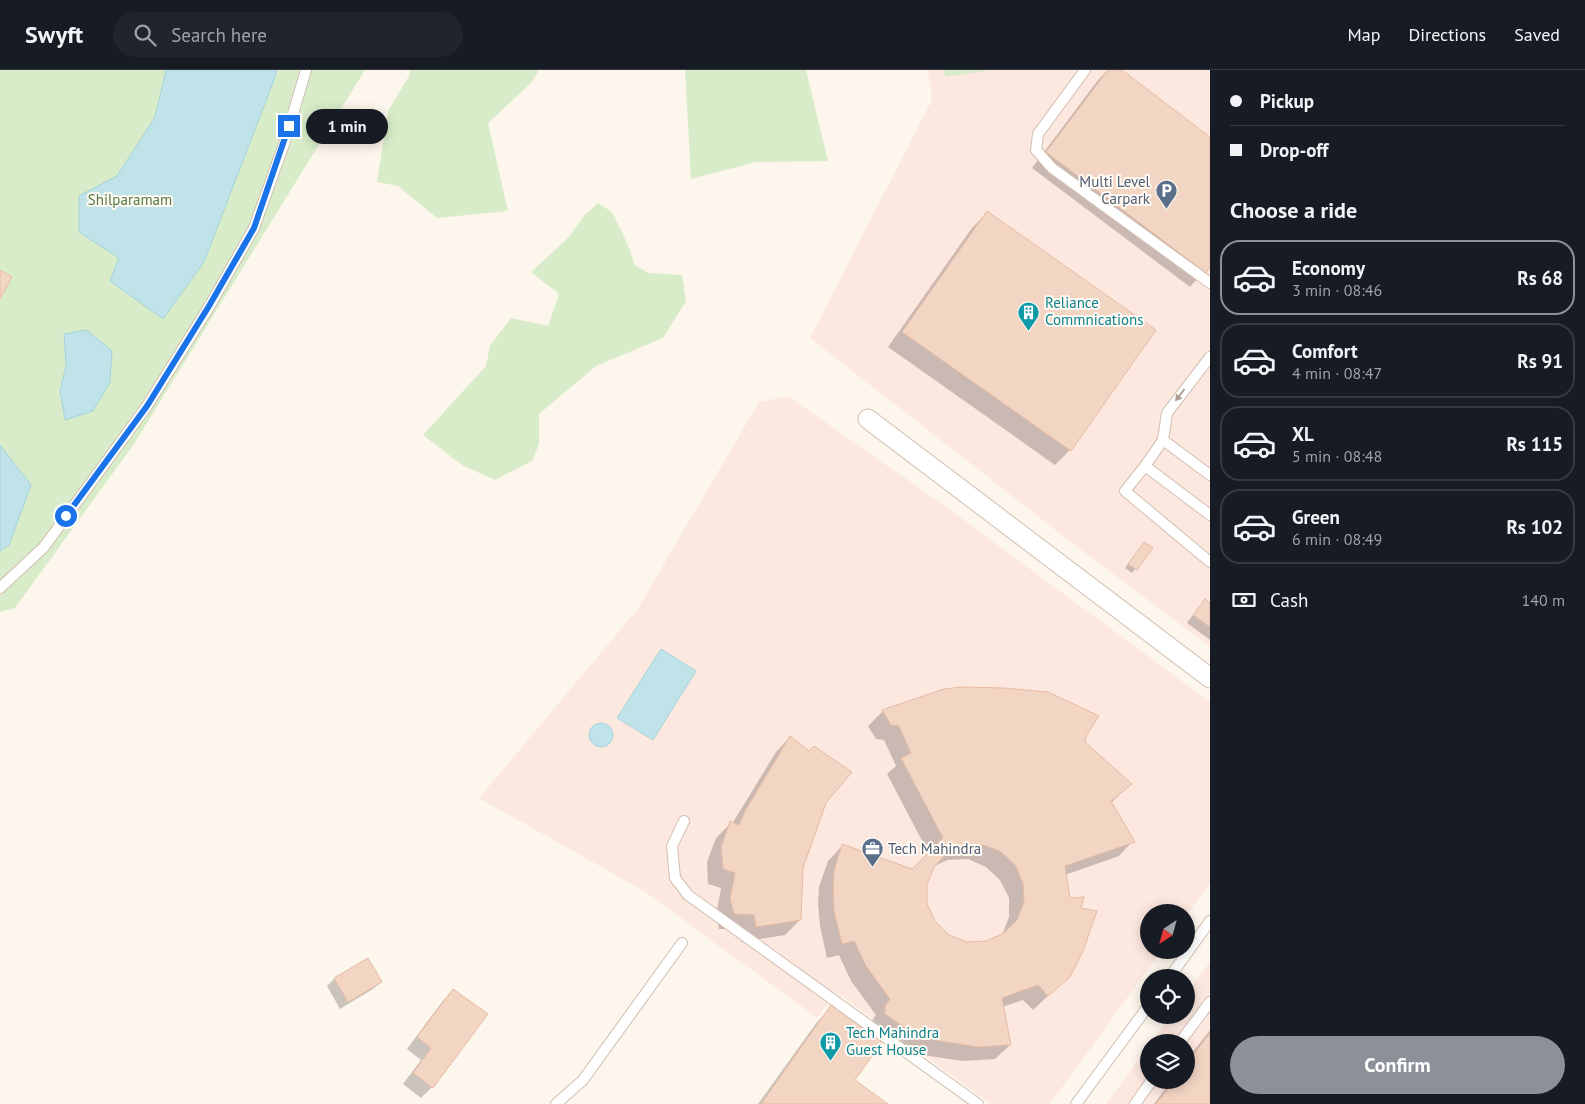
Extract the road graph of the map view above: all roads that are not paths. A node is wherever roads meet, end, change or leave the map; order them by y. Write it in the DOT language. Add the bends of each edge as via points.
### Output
graph roads {
  1 [pos="306,70"];
  2 [pos="1086,70"];
  3 [pos="1210,282"];
  4 [pos="1210,357"];
  5 [pos="868,419"];
  6 [pos="1163,440"];
  7 [pos="1145,466"];
  8 [pos="1210,475"];
  9 [pos="1210,515"];
  10 [pos="1210,562"];
  11 [pos="0,588"];
  12 [pos="1209,675"];
  13 [pos="684,821"];
  14 [pos="1210,921"];
  15 [pos="682,943"];
  16 [pos="1175,969"];
  17 [pos="1210,1002"];
  18 [pos="1140,1017"];
  19 [pos="1186,1034"];
  20 [pos="1146,1089"];
  21 [pos="556,1104"];
  22 [pos="978,1104"];
  23 [pos="1076,1104"];
  24 [pos="1135,1104"];
  1 -- 11 [label="lane" via="254,228 213,299 147,406 44,547"];
  2 -- 3 [label="lane" via="1038,134 1036,150 1052,168"];
  4 -- 6 [label="lane, one-way" via="1167,413"];
  5 -- 12 [label="street"];
  6 -- 7 [label="lane"];
  6 -- 8 [label="lane"];
  7 -- 9 [label="lane"];
  7 -- 10 [label="lane" via="1125,491"];
  13 -- 22 [label="lane" via="672,846 675,878 688,895"];
  14 -- 16 [label="lane"];
  15 -- 21 [label="lane" via="583,1080"];
  17 -- 19 [label="lane"];
  18 -- 23 [label="lane"];
  20 -- 24 [label="lane"];
}
